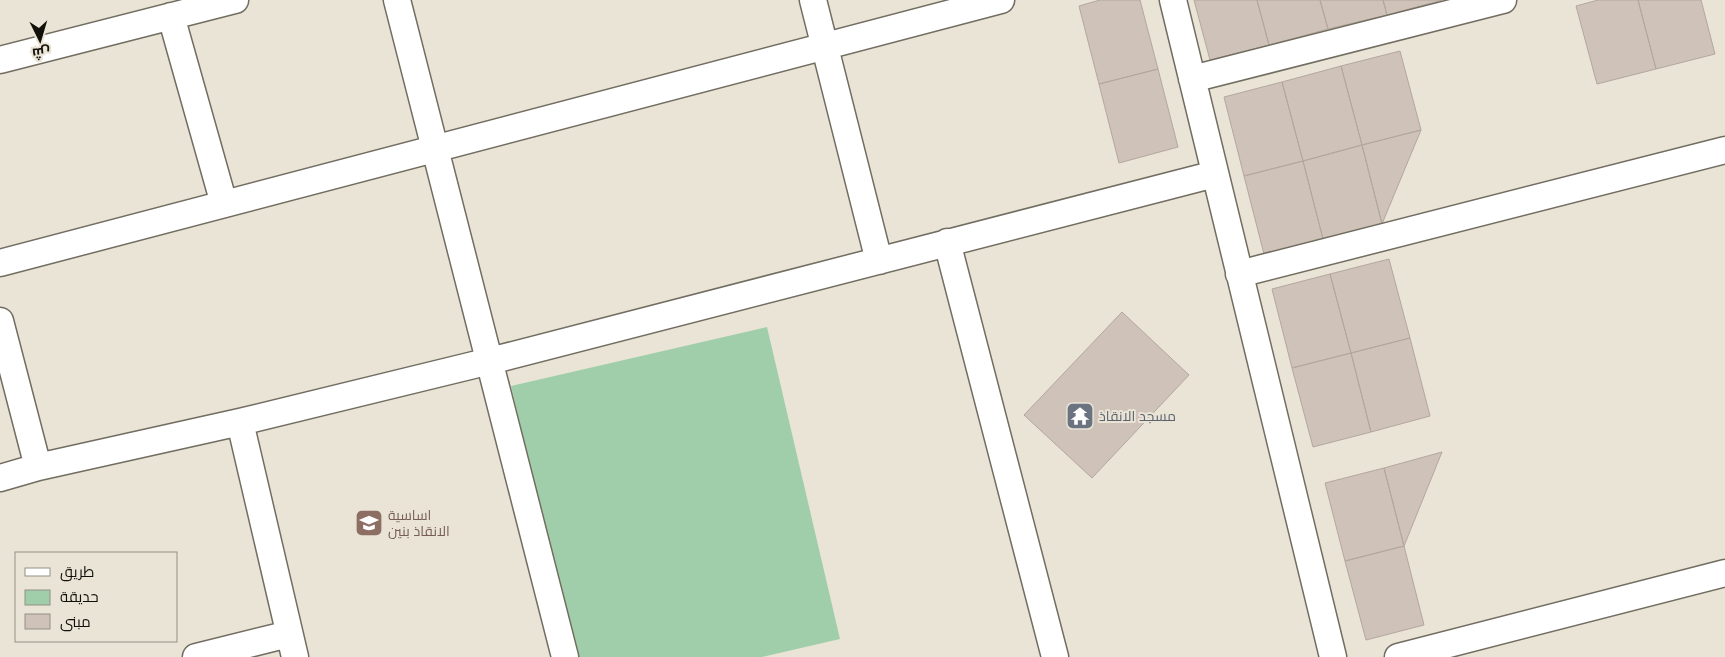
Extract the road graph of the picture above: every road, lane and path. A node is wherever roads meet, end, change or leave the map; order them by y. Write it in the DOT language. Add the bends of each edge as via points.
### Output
graph roads {
  1 [pos="235,0"];
  2 [pos="397,0"];
  3 [pos="813,0"];
  4 [pos="1001,0"];
  5 [pos="1173,0"];
  6 [pos="1503,0"];
  7 [pos="171,16"];
  8 [pos="825,46"];
  9 [pos="0,60"];
  10 [pos="1192,79"];
  11 [pos="434,149"];
  12 [pos="1725,150"];
  13 [pos="1215,174"];
  14 [pos="224,204"];
  15 [pos="947,242"];
  16 [pos="879,261"];
  17 [pos="0,263"];
  18 [pos="1240,274"];
  19 [pos="0,321"];
  20 [pos="490,361"];
  21 [pos="240,422"];
  22 [pos="38,468"];
  23 [pos="0,478"];
  24 [pos="1725,573"];
  25 [pos="292,646"];
  26 [pos="196,657"];
  27 [pos="565,657"];
  28 [pos="1055,657"];
  29 [pos="1333,657"];
  30 [pos="1398,657"];
  1 -- 7 [label="street"];
  2 -- 11 [label="street"];
  3 -- 8 [label="street"];
  4 -- 8 [label="street"];
  5 -- 10 [label="street"];
  6 -- 10 [label="street"];
  7 -- 9 [label="street"];
  7 -- 14 [label="street"];
  8 -- 11 [label="street"];
  8 -- 16 [label="street"];
  10 -- 13 [label="street"];
  11 -- 14 [label="street"];
  11 -- 20 [label="street"];
  12 -- 18 [label="street"];
  13 -- 15 [label="street"];
  13 -- 18 [label="street"];
  14 -- 17 [label="street"];
  15 -- 16 [label="street"];
  15 -- 28 [label="street"];
  16 -- 20 [label="street"];
  18 -- 29 [label="street"];
  19 -- 22 [label="street"];
  20 -- 21 [label="street"];
  20 -- 27 [label="street"];
  21 -- 22 [label="street"];
  21 -- 25 [label="street"];
  22 -- 23 [label="street"];
  24 -- 30 [label="street"];
  25 -- 26 [label="street"];
}
